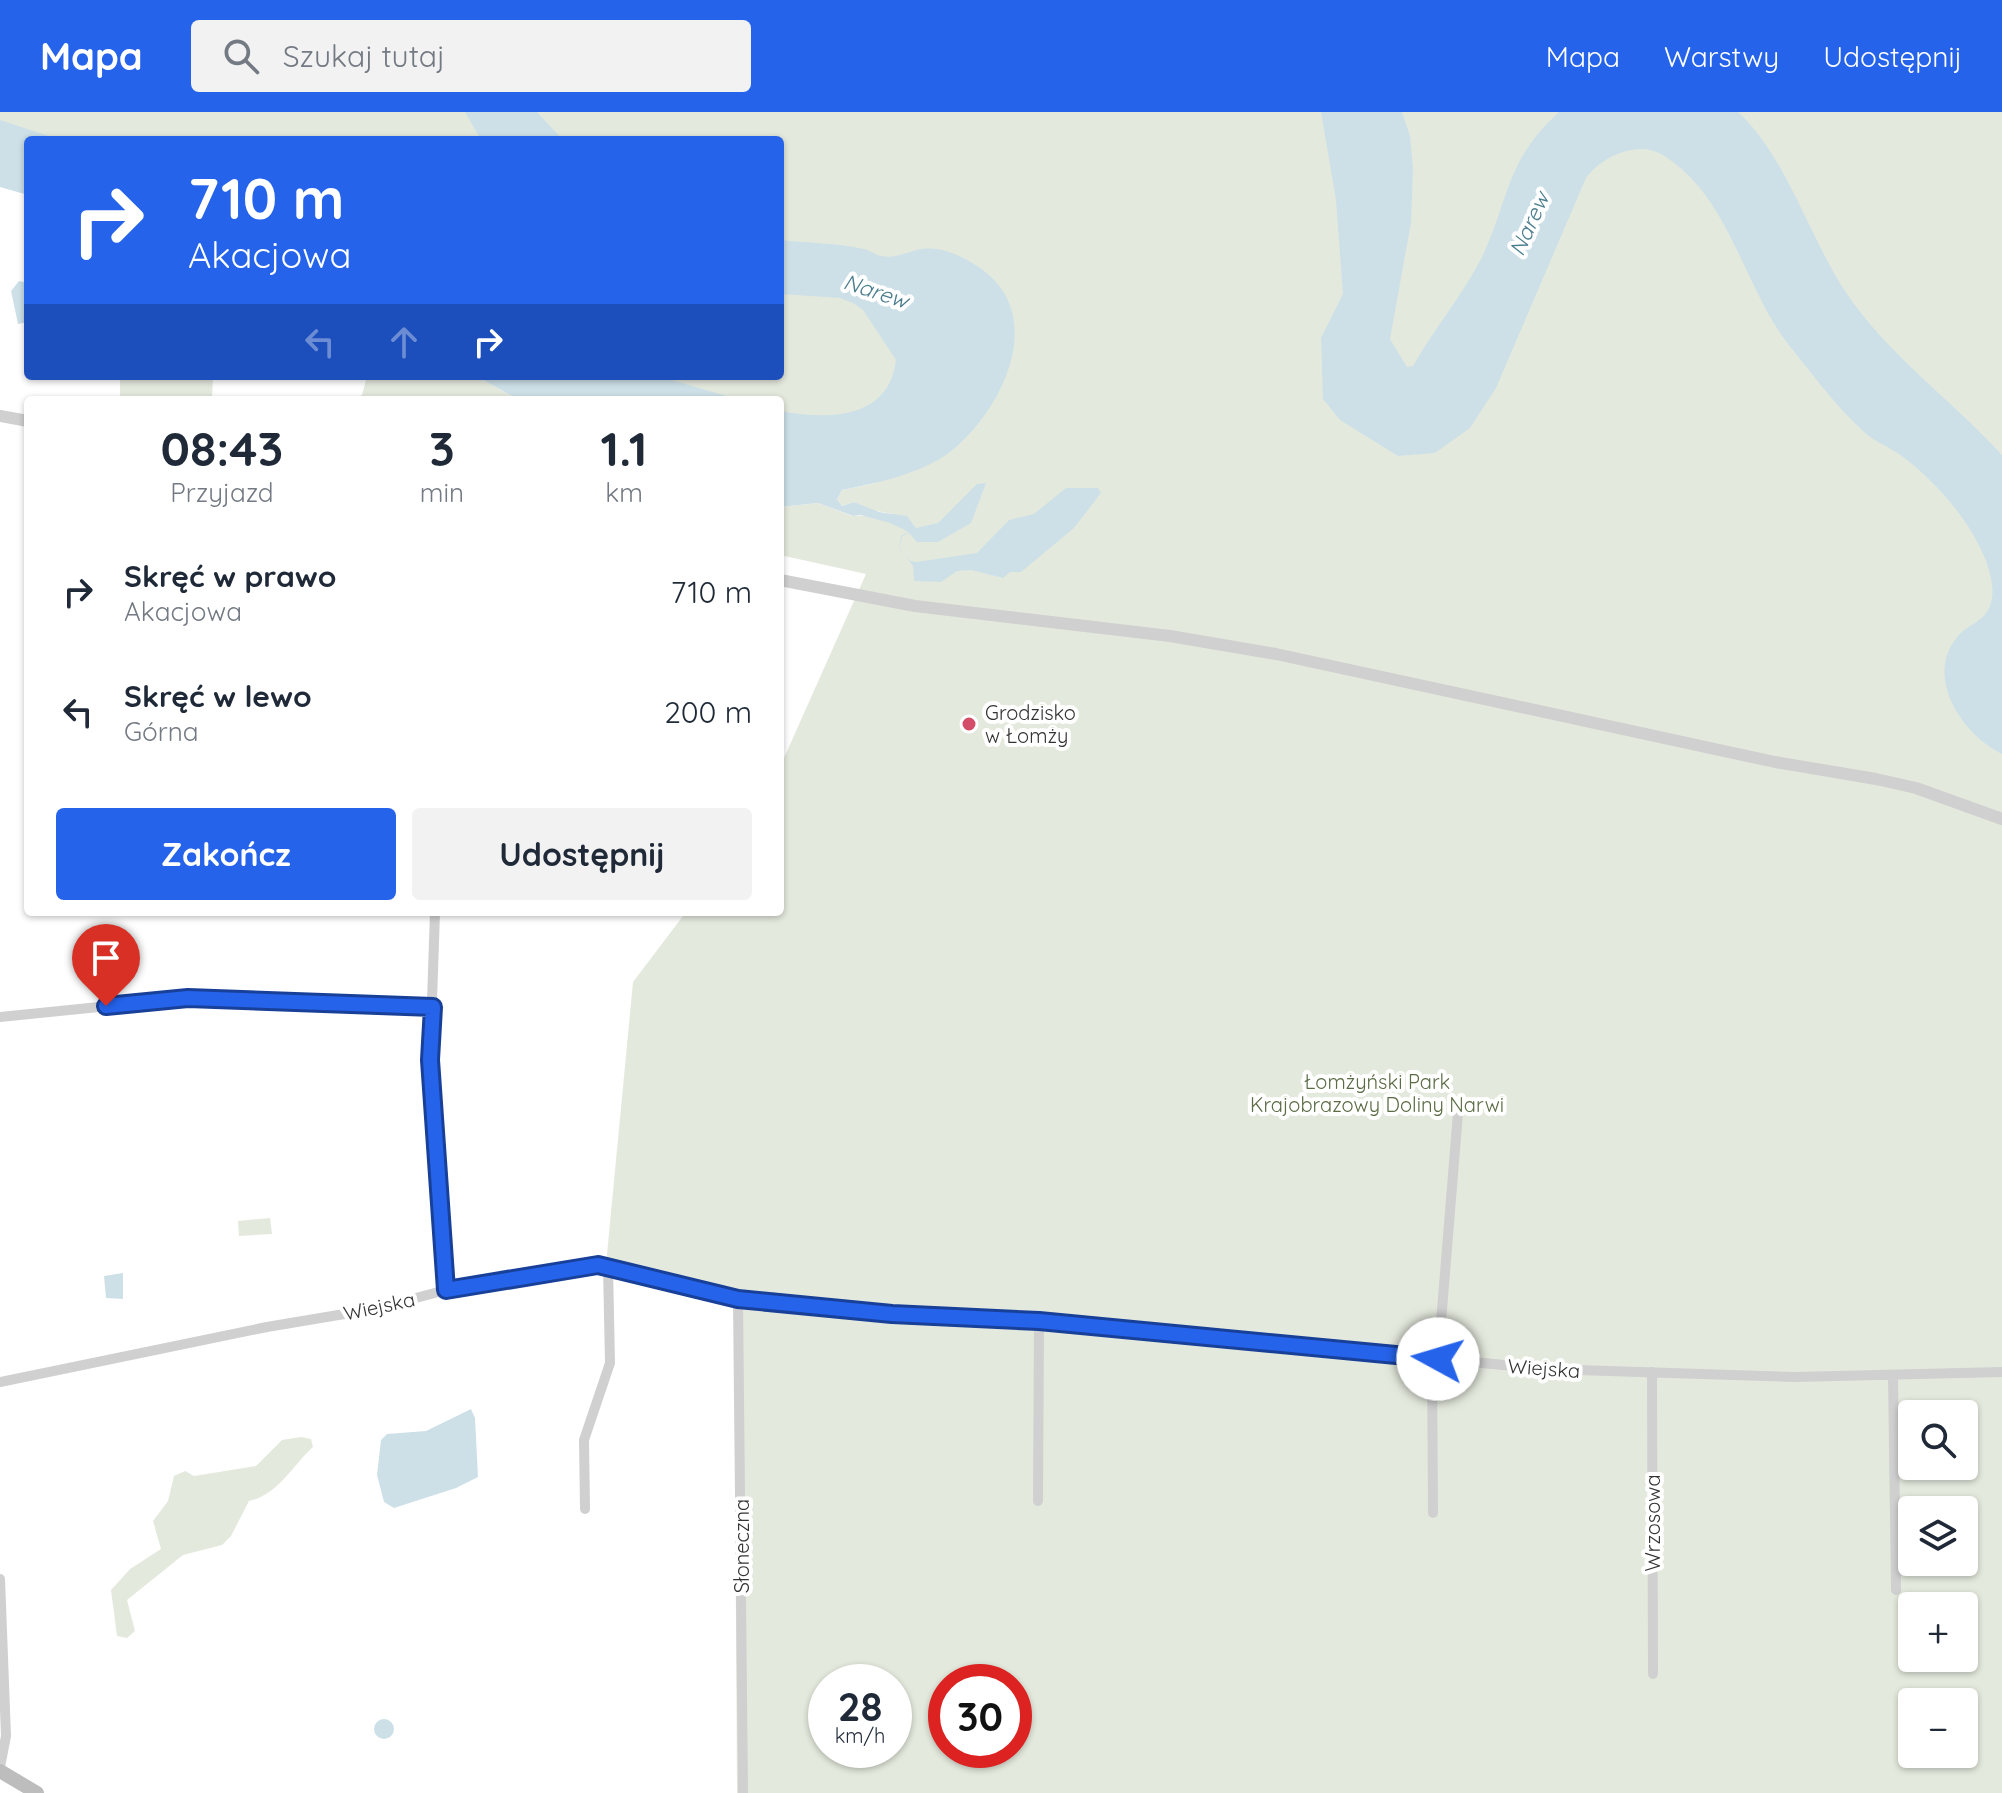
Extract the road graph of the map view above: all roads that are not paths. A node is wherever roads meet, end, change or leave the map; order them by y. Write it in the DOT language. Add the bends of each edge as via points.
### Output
graph roads {
  1 [pos="0,416"];
  2 [pos="24,420"];
  3 [pos="784,581"];
  4 [pos="2002,819"];
  5 [pos="435,916"];
  6 [pos="433,1007"];
  7 [pos="0,1017"];
  8 [pos="1458,1113"];
  9 [pos="608,1266"];
  10 [pos="446,1290"];
  11 [pos="738,1299"];
  12 [pos="1039,1321"];
  13 [pos="1435,1359"];
  14 [pos="1652,1372"];
  15 [pos="2002,1372"];
  16 [pos="1893,1375"];
  17 [pos="0,1382"];
  18 [pos="1038,1501"];
  19 [pos="585,1509"];
  20 [pos="1433,1513"];
  21 [pos="0,1579"];
  22 [pos="1896,1590"];
  23 [pos="1653,1674"];
  24 [pos="0,1769"];
  25 [pos="37,1793"];
  26 [pos="743,1793"];
  1 -- 2 [label="street"];
  3 -- 4 [label="street" via="915,606 1276,654 1916,788"];
  5 -- 6 [label="street"];
  6 -- 7 [label="street" via="188,998"];
  6 -- 10 [label="street" via="430,1060"];
  8 -- 13 [label="street"];
  9 -- 10 [label="street, Wiejska" via="578,1266"];
  9 -- 11 [label="street, Wiejska"];
  9 -- 19 [label="street" via="610,1363 586,1428"];
  10 -- 17 [label="street, Wiejska" via="374,1309"];
  11 -- 12 [label="street, Wiejska"];
  11 -- 26 [label="street, Słoneczna"];
  12 -- 13 [label="street, Wiejska"];
  12 -- 18 [label="street"];
  13 -- 14 [label="street, Wiejska"];
  13 -- 20 [label="street"];
  14 -- 16 [label="street, Wiejska"];
  14 -- 23 [label="street, Wrzosowa"];
  15 -- 16 [label="street, Wiejska"];
  16 -- 22 [label="street"];
  21 -- 24 [label="street" via="6,1736"];
  24 -- 25 [label="main road"];
}
